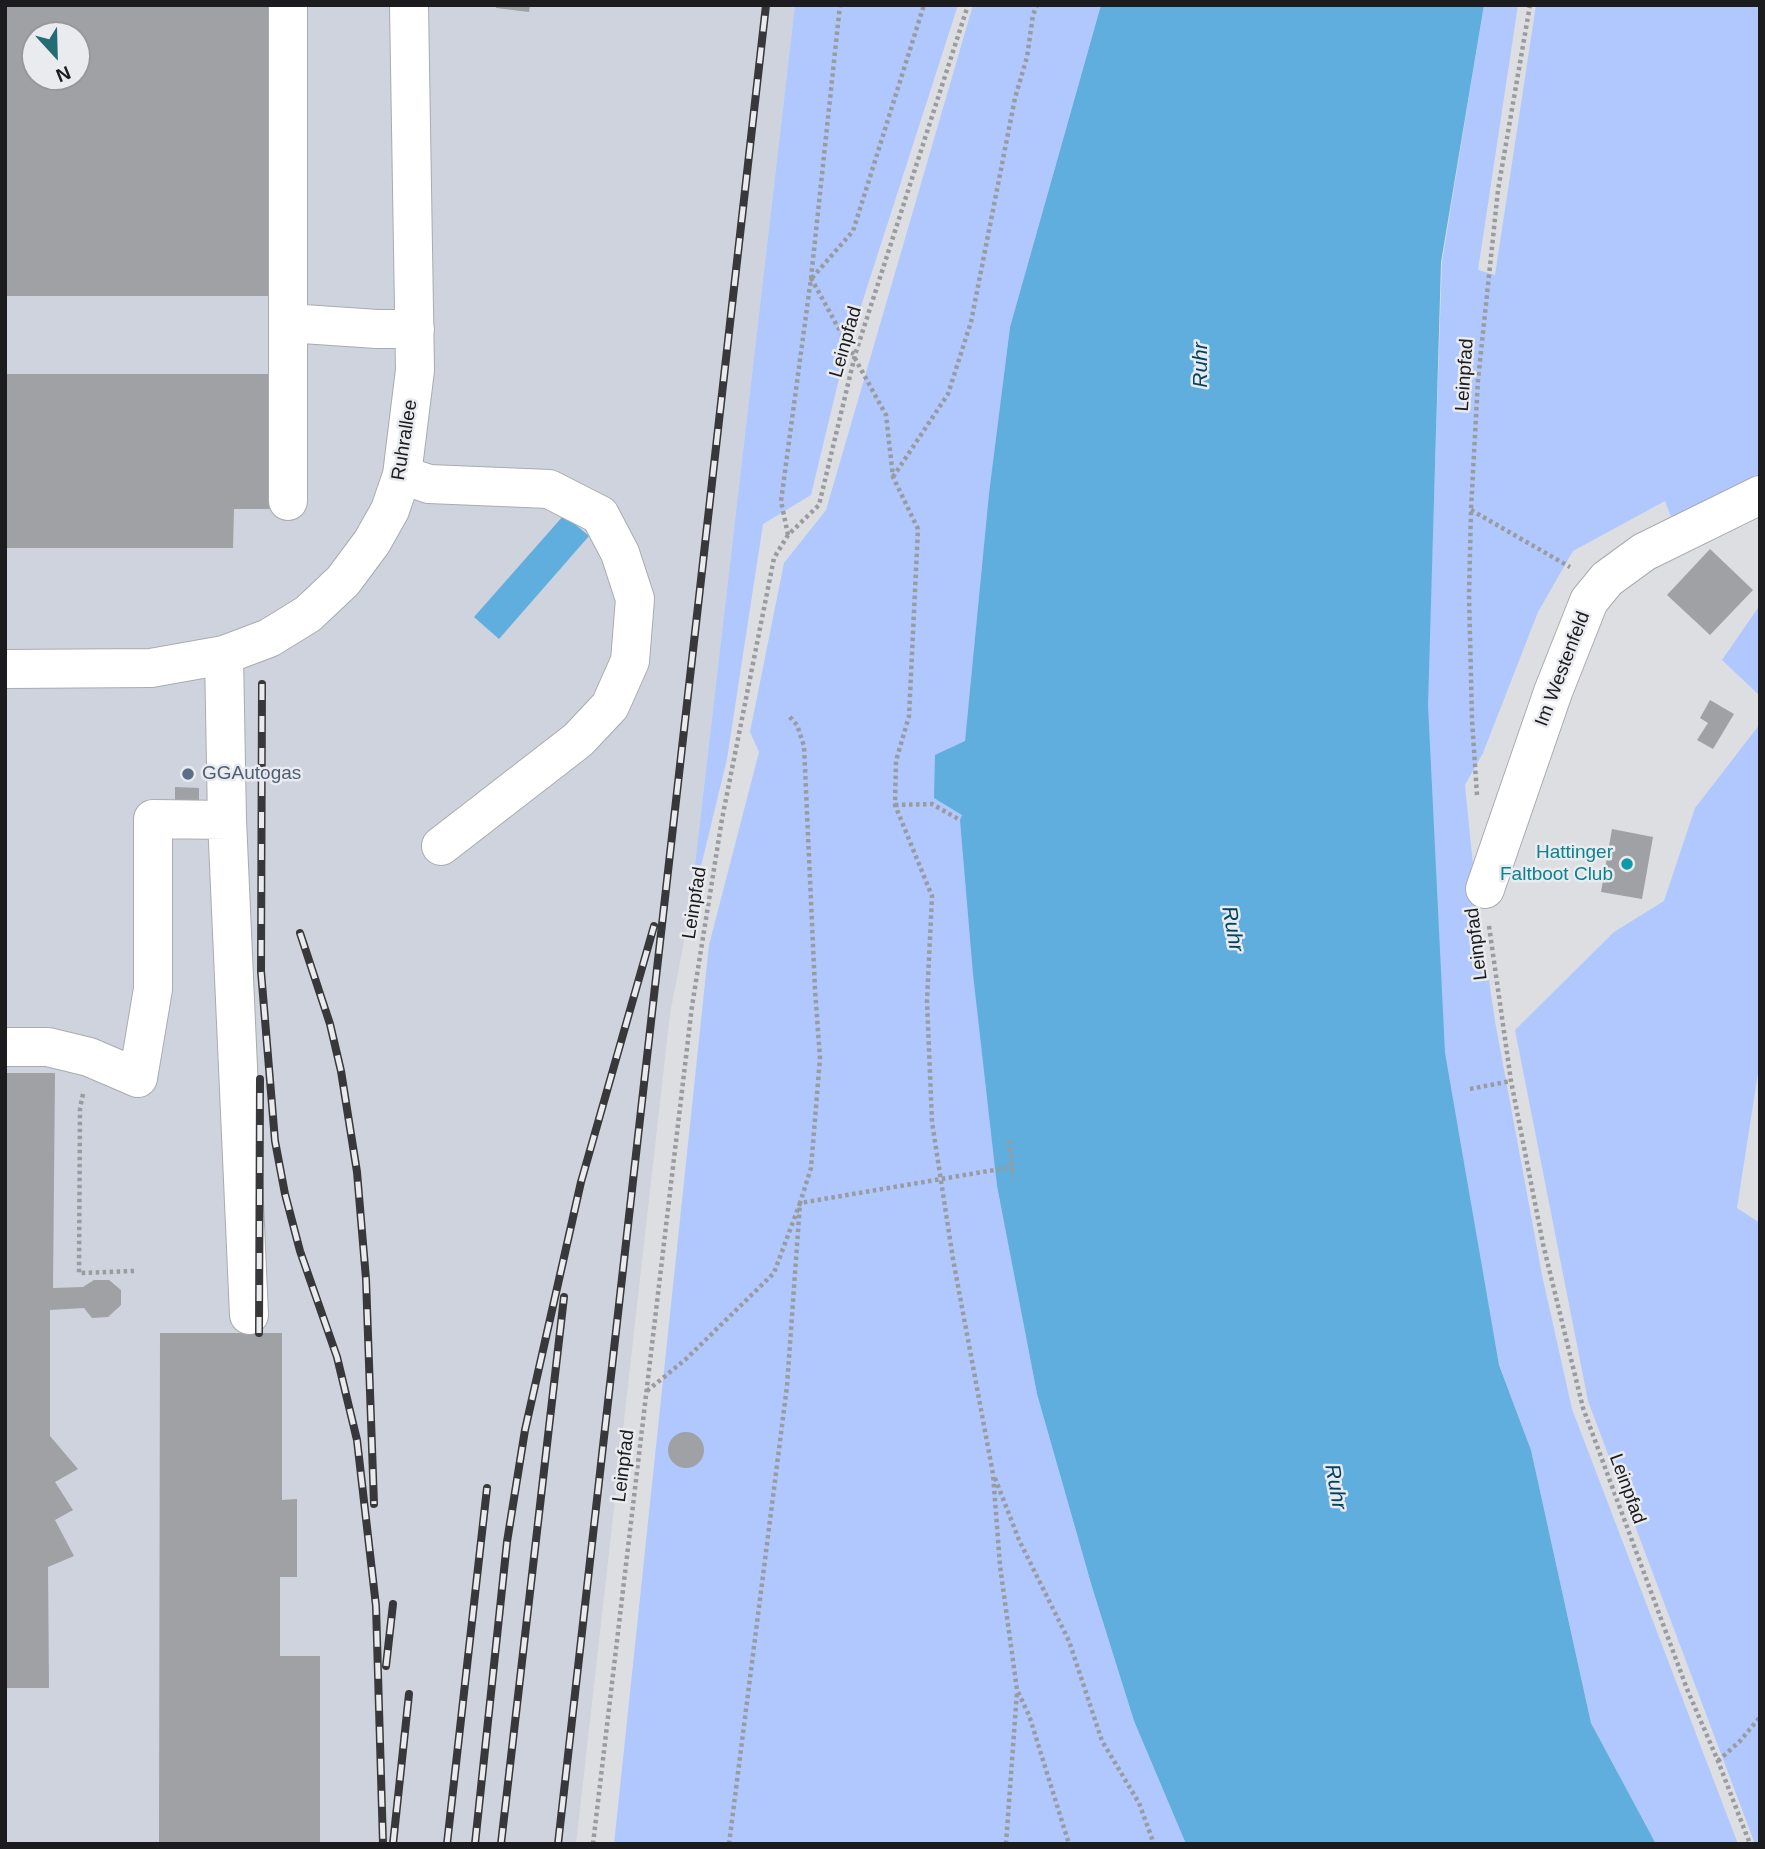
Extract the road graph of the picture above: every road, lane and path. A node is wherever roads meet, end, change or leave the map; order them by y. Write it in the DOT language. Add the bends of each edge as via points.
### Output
graph roads {
  1 [pos="288,5"];
  2 [pos="410,5"];
  3 [pos="840,5"];
  4 [pos="924,5"];
  5 [pos="968,5"];
  6 [pos="1037,5"];
  7 [pos="1530,5"];
  8 [pos="811,278"];
  9 [pos="288,323"];
  10 [pos="415,329"];
  11 [pos="855,355"];
  12 [pos="402,475"];
  13 [pos="893,477"];
  14 [pos="1760,495"];
  15 [pos="288,501"];
  16 [pos="1471,509"];
  17 [pos="788,535"];
  18 [pos="1602,585"];
  19 [pos="224,655"];
  20 [pos="5,669"];
  21 [pos="788,715"];
  22 [pos="1477,799"];
  23 [pos="895,805"];
  24 [pos="226,820"];
  25 [pos="960,820"];
  26 [pos="441,846"];
  27 [pos="1485,889"];
  28 [pos="5,1047"];
  29 [pos="89,1057"];
  30 [pos="1511,1081"];
  31 [pos="1470,1089"];
  32 [pos="1009,1141"];
  33 [pos="1012,1167"];
  34 [pos="1013,1177"];
  35 [pos="940,1179"];
  36 [pos="800,1203"];
  37 [pos="134,1271"];
  38 [pos="249,1315"];
  39 [pos="647,1391"];
  40 [pos="993,1474"];
  41 [pos="1017,1690"];
  42 [pos="1760,1717"];
  43 [pos="1718,1760"];
  44 [pos="593,1844"];
  45 [pos="729,1844"];
  46 [pos="1006,1844"];
  47 [pos="1069,1844"];
  48 [pos="1154,1844"];
  49 [pos="1750,1844"];
  1 -- 9 [label="street"];
  2 -- 10 [label="street, Ruhrallee"];
  3 -- 8 [label="path"];
  4 -- 8 [label="path" via="853,231"];
  5 -- 11 [label="path, Leinpfad"];
  6 -- 13 [label="path" via="971,322 947,394"];
  7 -- 16 [label="path, Leinpfad" via="1490,247"];
  8 -- 11 [label="path"];
  8 -- 17 [label="path" via="781,501"];
  9 -- 10 [label="street"];
  9 -- 15 [label="street"];
  10 -- 12 [label="street, Ruhrallee" via="415,370"];
  11 -- 13 [label="path" via="886,415"];
  11 -- 17 [label="path, Leinpfad" via="819,505"];
  12 -- 19 [label="street, Ruhrallee" via="390,510 343,581 307,614 269,638"];
  12 -- 26 [label="street" via="429,484 549,489 600,516 620,553 635,599 630,661 610,706 578,740"];
  13 -- 23 [label="path" via="918,529 909,716 896,761"];
  14 -- 18 [label="street, Im Westenfeld" via="1644,552"];
  16 -- 18 [label="path"];
  16 -- 22 [label="path, Leinpfad" via="1469,653"];
  17 -- 39 [label="path, Leinpfad" via="775,558 722,819 692,1006"];
  18 -- 27 [label="street, Im Westenfeld" via="1589,601 1553,692"];
  19 -- 20 [label="street, Ruhrallee" via="151,668"];
  19 -- 24 [label="street"];
  21 -- 36 [label="path" via="804,746 820,1058 811,1168"];
  23 -- 25 [label="path" via="932,803"];
  23 -- 35 [label="path" via="932,896 927,1001 932,1122"];
  24 -- 29 [label="street" via="153,819 153,989 138,1079"];
  24 -- 38 [label="street"];
  27 -- 30 [label="path, Leinpfad"];
  28 -- 29 [label="street" via="48,1047"];
  29 -- 37 [label="path" via="80,1108 79,1273"];
  30 -- 31 [label="path"];
  30 -- 43 [label="path, Leinpfad" via="1543,1244 1583,1408 1687,1689"];
  32 -- 33 [label="path"];
  33 -- 34 [label="path"];
  33 -- 35 [label="path"];
  35 -- 36 [label="path"];
  35 -- 40 [label="path"];
  36 -- 39 [label="path" via="774,1273"];
  36 -- 45 [label="path" via="787,1386"];
  39 -- 44 [label="path, Leinpfad"];
  40 -- 41 [label="path"];
  40 -- 48 [label="path" via="1019,1540 1069,1641 1102,1741 1139,1803"];
  41 -- 46 [label="path"];
  41 -- 47 [label="path"];
  42 -- 43 [label="path"];
  43 -- 49 [label="path, Leinpfad"];
}
